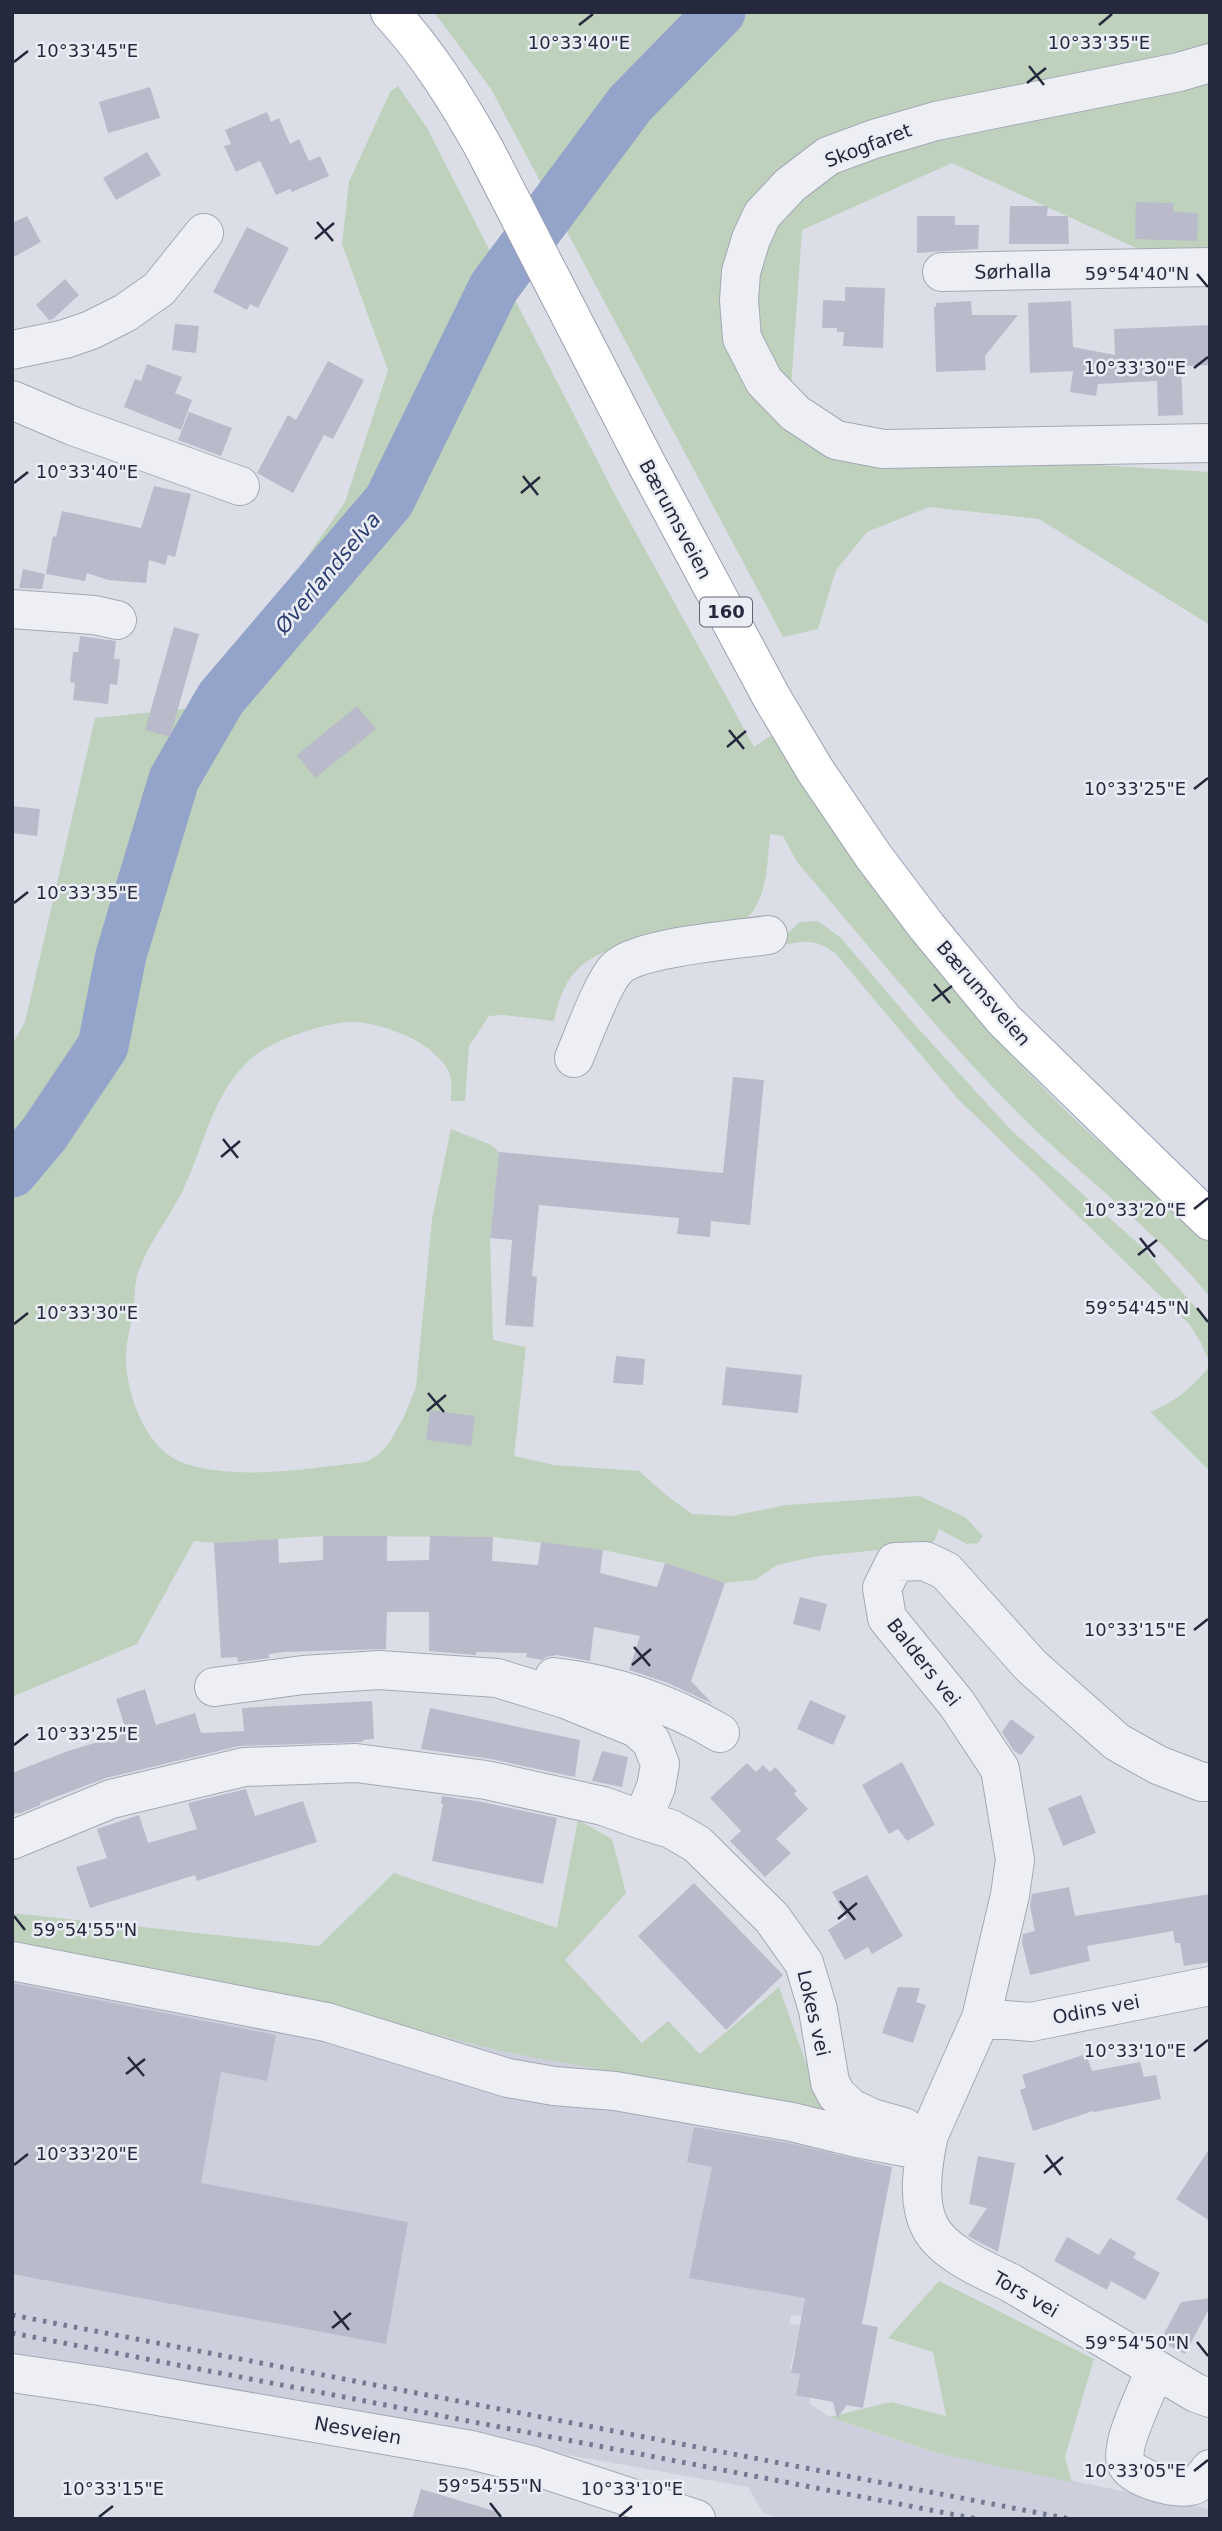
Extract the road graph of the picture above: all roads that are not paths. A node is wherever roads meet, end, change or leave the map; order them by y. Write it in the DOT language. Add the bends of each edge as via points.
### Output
graph roads {
  1 [pos="390,12"];
  2 [pos="1210,63"];
  3 [pos="204,233"];
  4 [pos="1210,267"];
  5 [pos="942,272"];
  6 [pos="12,350"];
  7 [pos="12,400"];
  8 [pos="1210,443"];
  9 [pos="240,486"];
  10 [pos="12,609"];
  11 [pos="117,620"];
  12 [pos="768,935"];
  13 [pos="574,1058"];
  14 [pos="1144,1154"];
  15 [pos="1210,1194"];
  16 [pos="1210,1221"];
  17 [pos="522,1686"];
  18 [pos="214,1687"];
  19 [pos="720,1733"];
  20 [pos="1210,1782"];
  21 [pos="642,1820"];
  22 [pos="12,1840"];
  23 [pos="12,1961"];
  24 [pos="1210,1986"];
  25 [pos="981,2018"];
  26 [pos="927,2143"];
  27 [pos="1155,2370"];
  28 [pos="12,2373"];
  29 [pos="1210,2398"];
  30 [pos="1210,2469"];
  31 [pos="691,2518"];
  1 -- 14 [label="main road, Bærumsveien / 160" via="458,101 651,473 815,770 874,857 968,978 1048,1065"];
  2 -- 8 [label="street, Skogfaret" via="936,121 828,156 790,185 762,215 741,272 740,300 742,338 764,381 794,413 836,440 896,450"];
  3 -- 6 [label="street" via="159,289 125,313 65,339"];
  4 -- 5 [label="street, Sørhalla"];
  7 -- 9 [label="street"];
  10 -- 11 [label="street"];
  12 -- 13 [label="street" via="625,961 613,972"];
  14 -- 15 [label="main road, Bærumsveien / 160"];
  14 -- 16 [label="main road, Bærumsveien / 160"];
  17 -- 18 [label="street" via="497,1678 379,1670"];
  17 -- 19 [label="street" via="533,1675 625,1690 692,1716"];
  17 -- 21 [label="street" via="615,1718 651,1741 660,1764"];
  20 -- 25 [label="street, Balders vei" via="1158,1765 1117,1742 1031,1666 946,1571 925,1561 895,1562 882,1588 887,1618 957,1704 1000,1769 1015,1860"];
  21 -- 22 [label="street, Lokes vei" via="603,1806 486,1780 356,1763 230,1770 111,1799"];
  21 -- 26 [label="street, Lokes vei" via="697,1843 772,1918 804,1963 836,2094 851,2108"];
  23 -- 26 [label="street" via="326,2022 508,2078 655,2098 857,2138"];
  24 -- 25 [label="street, Odins vei" via="1031,2022"];
  25 -- 26 [label="street, Balders vei"];
  26 -- 27 [label="street, Tors vei" via="924,2205 930,2228 948,2249"];
  27 -- 29 [label="street, Tors vei"];
  27 -- 30 [label="street" via="1125,2447 1126,2463 1138,2475 1169,2486 1192,2486"];
  28 -- 31 [label="street, Nesveien" via="471,2450 545,2469"];
}
